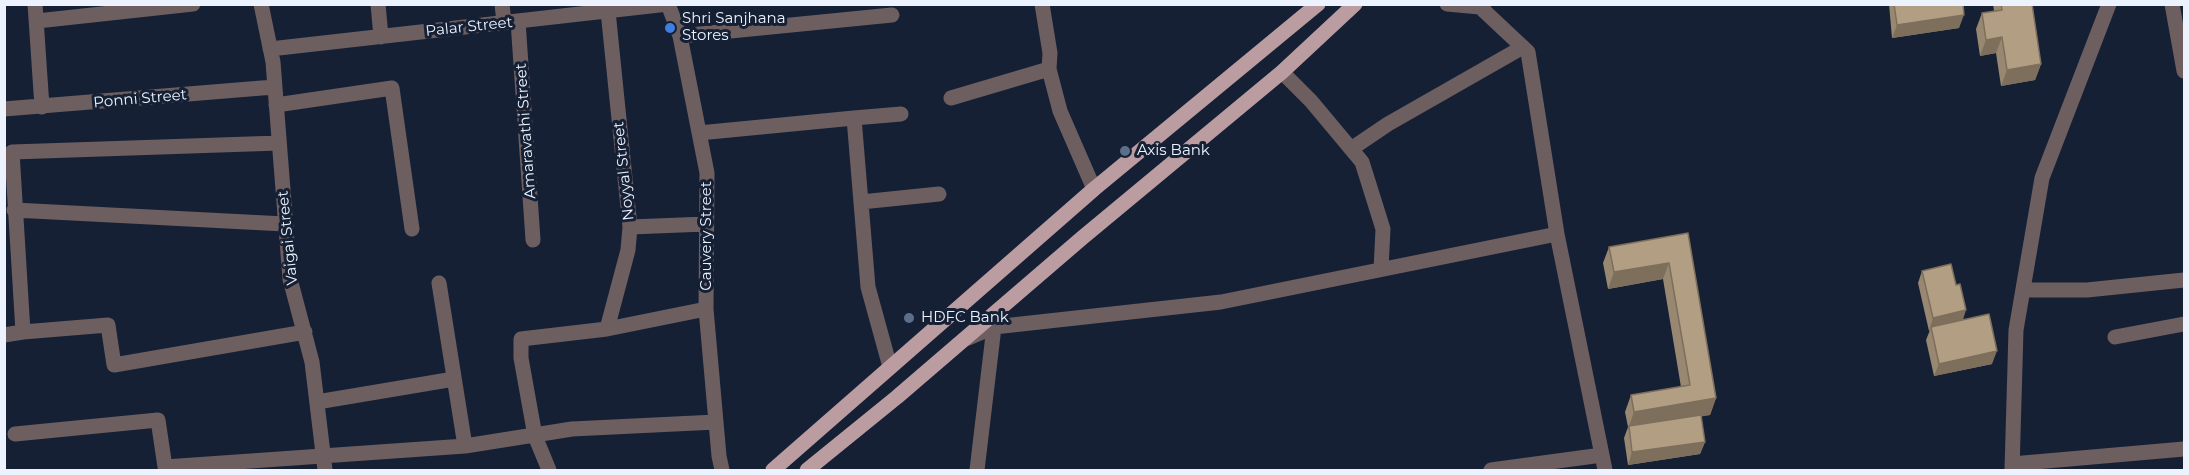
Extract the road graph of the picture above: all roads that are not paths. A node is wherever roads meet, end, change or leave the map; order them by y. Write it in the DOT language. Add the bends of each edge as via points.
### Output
graph roads {
  1 [pos="35,4"];
  2 [pos="193,4"];
  3 [pos="261,4"];
  4 [pos="378,4"];
  5 [pos="502,4"];
  6 [pos="668,4"];
  7 [pos="1042,4"];
  8 [pos="1318,4"];
  9 [pos="1355,4"];
  10 [pos="1447,4"];
  11 [pos="2109,4"];
  12 [pos="2172,4"];
  13 [pos="1482,6"];
  14 [pos="608,11"];
  15 [pos="892,15"];
  16 [pos="37,21"];
  17 [pos="511,22"];
  18 [pos="680,36"];
  19 [pos="381,37"];
  20 [pos="1523,47"];
  21 [pos="270,49"];
  22 [pos="1049,69"];
  23 [pos="2184,71"];
  24 [pos="1282,72"];
  25 [pos="274,87"];
  26 [pos="951,98"];
  27 [pos="276,105"];
  28 [pos="42,107"];
  29 [pos="4,109"];
  30 [pos="901,114"];
  31 [pos="854,118"];
  32 [pos="699,134"];
  33 [pos="279,143"];
  34 [pos="1351,149"];
  35 [pos="1094,189"];
  36 [pos="939,194"];
  37 [pos="861,202"];
  38 [pos="14,210"];
  39 [pos="285,224"];
  40 [pos="706,224"];
  41 [pos="630,227"];
  42 [pos="412,229"];
  43 [pos="1557,234"];
  44 [pos="533,240"];
  45 [pos="1381,270"];
  46 [pos="2184,280"];
  47 [pos="439,283"];
  48 [pos="2023,290"];
  49 [pos="706,309"];
  50 [pos="952,312"];
  51 [pos="2184,324"];
  52 [pos="994,327"];
  53 [pos="607,329"];
  54 [pos="23,332"];
  55 [pos="304,332"];
  56 [pos="4,334"];
  57 [pos="965,337"];
  58 [pos="2115,337"];
  59 [pos="890,367"];
  60 [pos="454,379"];
  61 [pos="317,402"];
  62 [pos="716,422"];
  63 [pos="15,434"];
  64 [pos="535,436"];
  65 [pos="465,446"];
  66 [pos="2184,449"];
  67 [pos="324,463"];
  68 [pos="1604,463"];
  69 [pos="2012,467"];
  70 [pos="549,471"];
  71 [pos="722,471"];
  72 [pos="773,471"];
  73 [pos="807,471"];
  74 [pos="977,471"];
  75 [pos="1491,471"];
  1 -- 16 [label="street"];
  2 -- 16 [label="street"];
  3 -- 21 [label="street, Vaigai Street"];
  4 -- 19 [label="street"];
  5 -- 17 [label="street, Amaravathi Street"];
  6 -- 14 [label="street, Palar Street"];
  6 -- 18 [label="street, Cauvery Street"];
  7 -- 22 [label="street"];
  8 -- 35 [label="main road"];
  9 -- 24 [label="main road"];
  10 -- 13 [label="street"];
  11 -- 48 [label="street" via="2042,178"];
  12 -- 23 [label="street"];
  13 -- 20 [label="street"];
  14 -- 17 [label="street, Palar Street"];
  14 -- 41 [label="street, Noyyal Street"];
  15 -- 18 [label="street"];
  16 -- 28 [label="street"];
  17 -- 19 [label="street, Palar Street"];
  17 -- 44 [label="street, Amaravathi Street"];
  18 -- 32 [label="street, Cauvery Street"];
  19 -- 21 [label="street, Palar Street"];
  20 -- 34 [label="street"];
  20 -- 43 [label="street" via="1528,52"];
  21 -- 25 [label="street, Vaigai Street"];
  22 -- 26 [label="street"];
  22 -- 35 [label="street" via="1060,111"];
  24 -- 34 [label="street"];
  24 -- 57 [label="main road"];
  25 -- 27 [label="street, Vaigai Street"];
  25 -- 28 [label="street, Ponni Street"];
  27 -- 33 [label="street, Vaigai Street"];
  27 -- 42 [label="street" via="392,88"];
  28 -- 29 [label="street, Ponni Street"];
  30 -- 31 [label="street"];
  31 -- 32 [label="street"];
  31 -- 37 [label="street"];
  32 -- 40 [label="street, Cauvery Street" via="707,173"];
  33 -- 38 [label="street" via="12,152"];
  33 -- 39 [label="street, Vaigai Street"];
  34 -- 45 [label="street" via="1362,162 1383,229"];
  35 -- 50 [label="main road"];
  36 -- 37 [label="street"];
  37 -- 59 [label="street" via="868,287"];
  38 -- 39 [label="street"];
  38 -- 54 [label="street"];
  39 -- 55 [label="street, Vaigai Street" via="290,279"];
  40 -- 41 [label="street"];
  40 -- 49 [label="street, Cauvery Street"];
  41 -- 53 [label="street, Noyyal Street" via="628,250"];
  43 -- 45 [label="street"];
  43 -- 68 [label="street"];
  45 -- 52 [label="street" via="1221,302"];
  46 -- 48 [label="street" via="2086,290"];
  47 -- 60 [label="street"];
  48 -- 69 [label="street" via="2016,330"];
  49 -- 53 [label="street"];
  49 -- 62 [label="street, Cauvery Street"];
  50 -- 57 [label="main road"];
  50 -- 59 [label="main road"];
  51 -- 58 [label="street"];
  52 -- 57 [label="street"];
  52 -- 74 [label="street"];
  53 -- 64 [label="street" via="521,339 520,358"];
  54 -- 55 [label="street" via="108,326 114,365"];
  54 -- 56 [label="street"];
  55 -- 61 [label="street, Vaigai Street"];
  57 -- 73 [label="main road"];
  59 -- 72 [label="main road"];
  60 -- 61 [label="street"];
  60 -- 65 [label="street"];
  61 -- 67 [label="street, Vaigai Street"];
  62 -- 64 [label="street" via="572,429"];
  62 -- 71 [label="street, Cauvery Street"];
  63 -- 67 [label="street" via="158,420 165,467"];
  64 -- 65 [label="street"];
  64 -- 70 [label="street"];
  65 -- 67 [label="street"];
  66 -- 69 [label="street"];
  68 -- 75 [label="street"];
}
